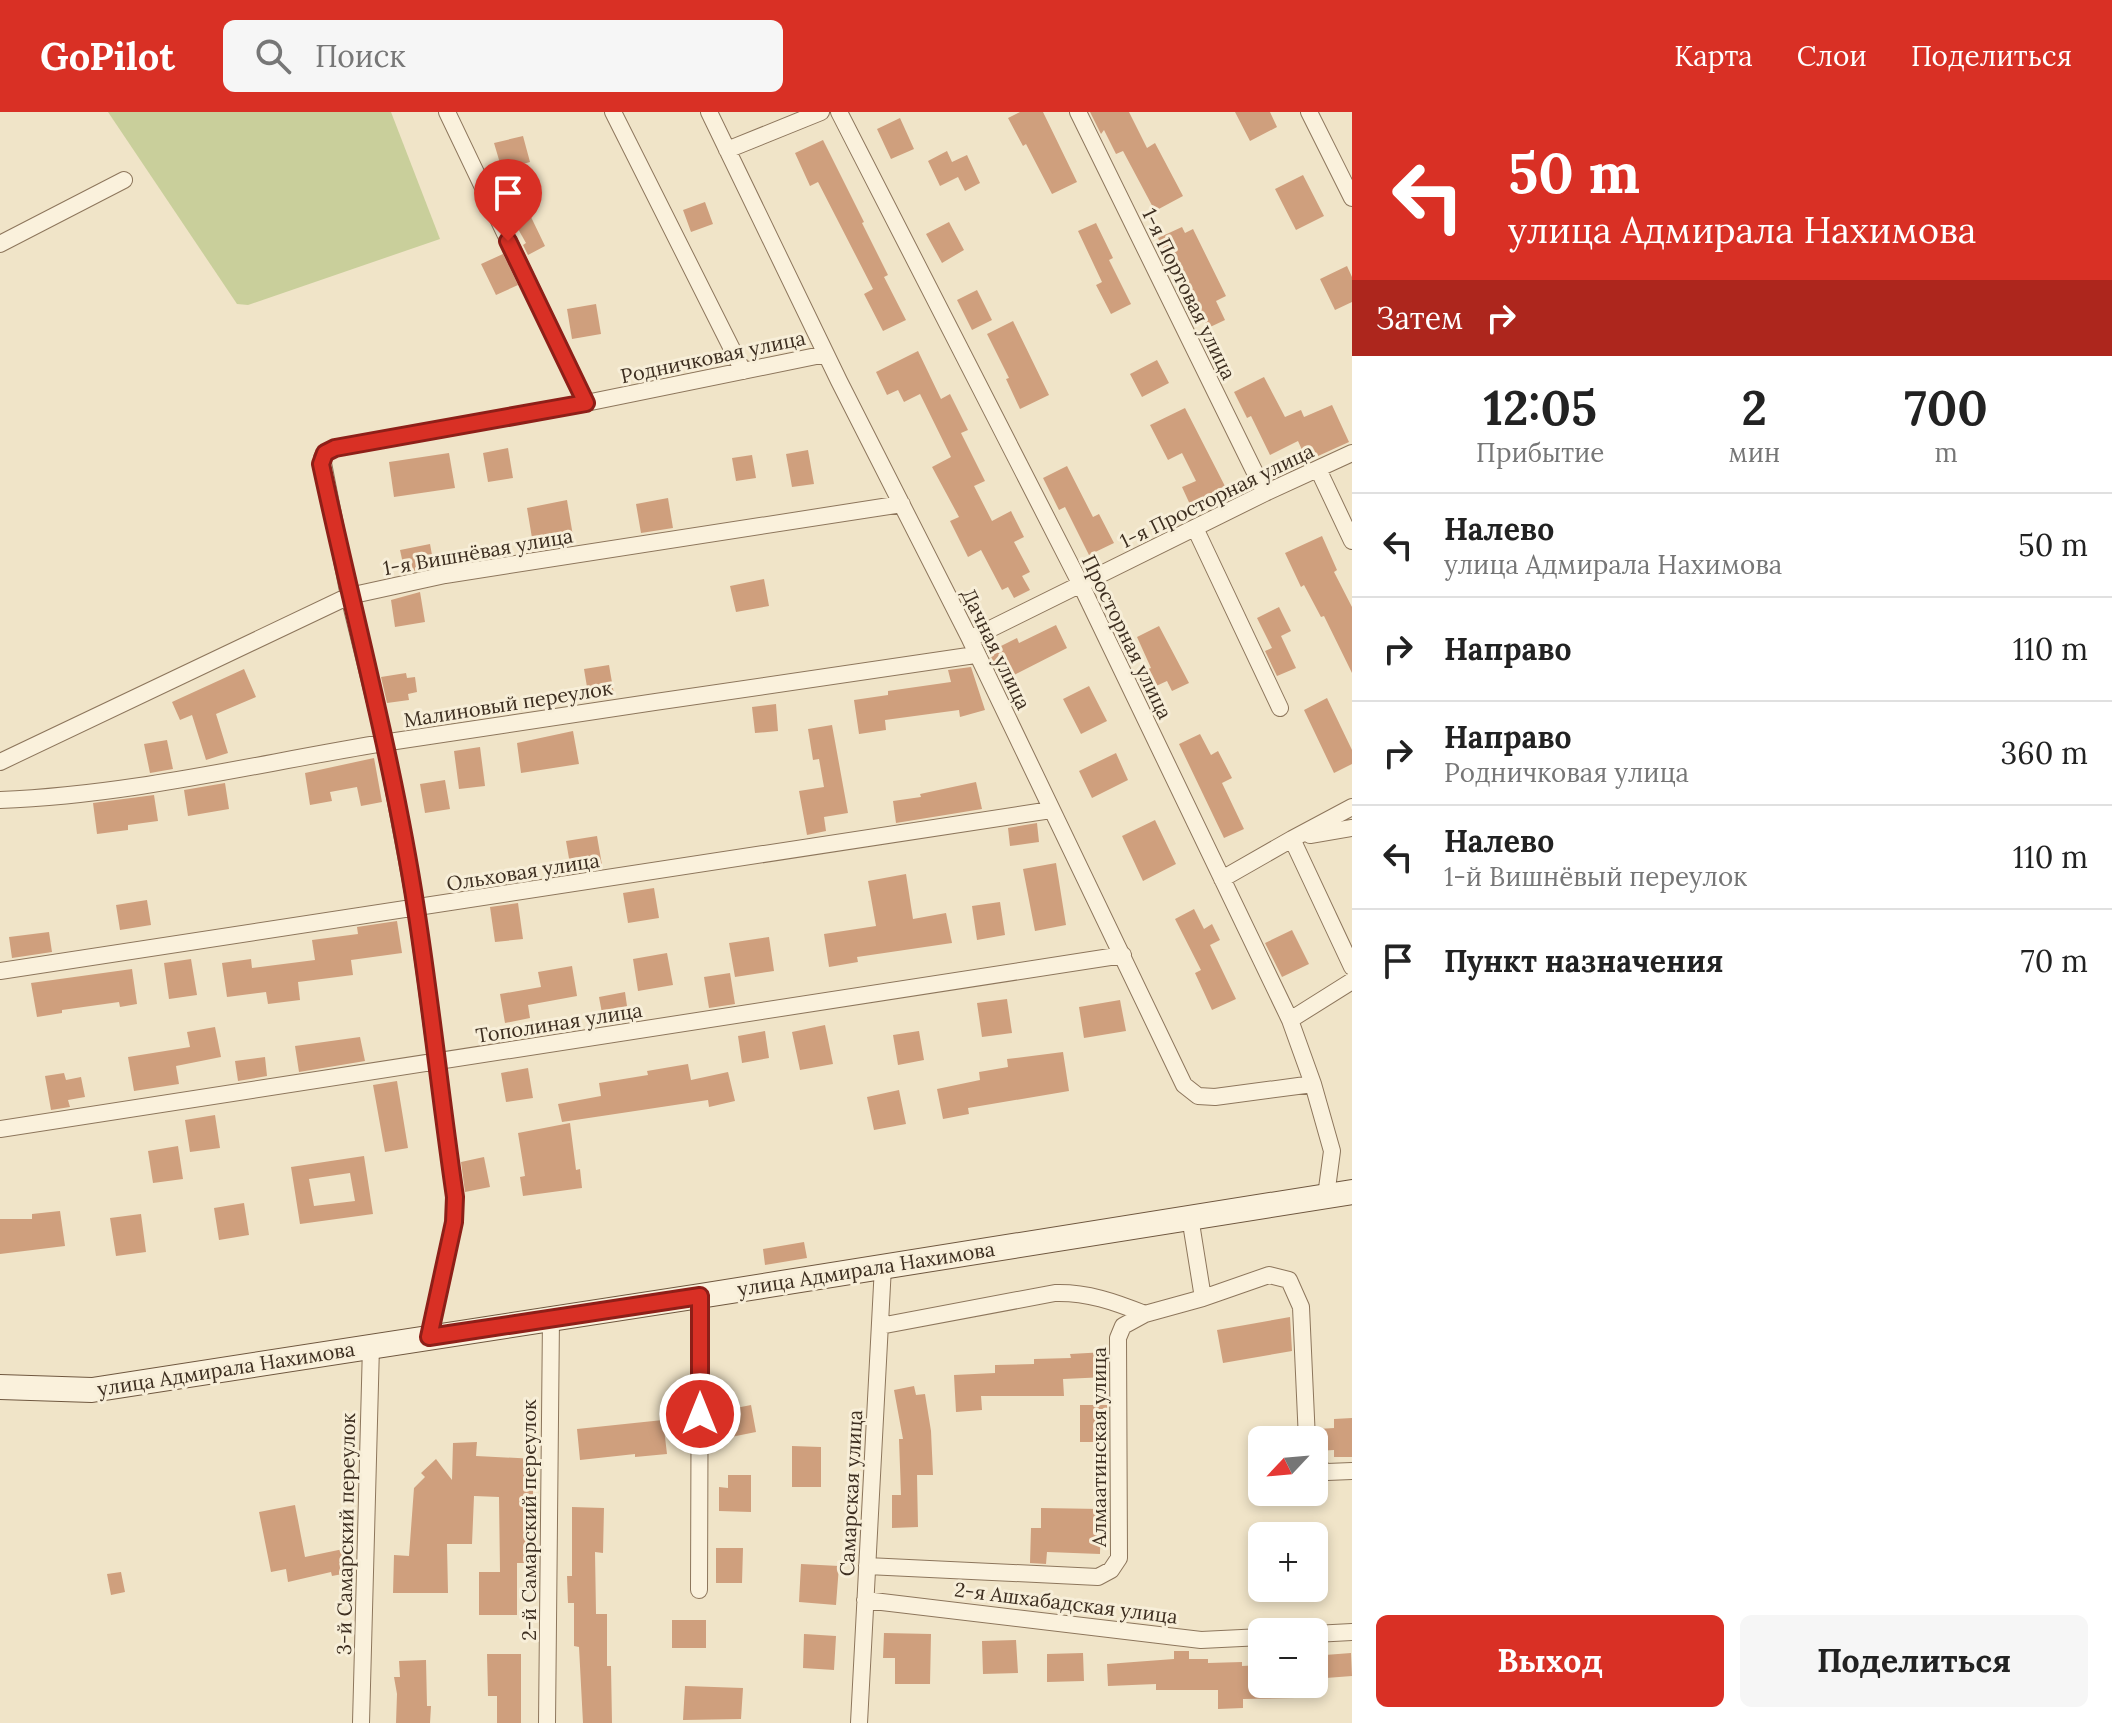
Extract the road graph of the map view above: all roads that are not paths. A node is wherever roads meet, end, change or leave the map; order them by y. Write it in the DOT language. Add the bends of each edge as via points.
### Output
graph roads {
  1 [pos="447,112"];
  2 [pos="613,112"];
  3 [pos="709,112"];
  4 [pos="821,112"];
  5 [pos="839,112"];
  6 [pos="1078,112"];
  7 [pos="1309,112"];
  8 [pos="727,150"];
  9 [pos="124,180"];
  10 [pos="1352,198"];
  11 [pos="0,244"];
  12 [pos="826,354"];
  13 [pos="743,371"];
  14 [pos="586,403"];
  15 [pos="1352,453"];
  16 [pos="1318,469"];
  17 [pos="1265,493"];
  18 [pos="902,504"];
  19 [pos="1195,528"];
  20 [pos="1352,541"];
  21 [pos="1081,585"];
  22 [pos="349,596"];
  23 [pos="972,647"];
  24 [pos="1280,708"];
  25 [pos="385,743"];
  26 [pos="0,762"];
  27 [pos="0,800"];
  28 [pos="1352,807"];
  29 [pos="1051,810"];
  30 [pos="1352,828"];
  31 [pos="1292,839"];
  32 [pos="1222,879"];
  33 [pos="416,909"];
  34 [pos="1123,955"];
  35 [pos="1352,967"];
  36 [pos="0,971"];
  37 [pos="1352,981"];
  38 [pos="1290,1020"];
  39 [pos="435,1062"];
  40 [pos="1313,1084"];
  41 [pos="0,1129"];
  42 [pos="1352,1192"];
  43 [pos="1326,1196"];
  44 [pos="1190,1217"];
  45 [pos="883,1266"];
  46 [pos="700,1296"];
  47 [pos="1203,1298"];
  48 [pos="1145,1314"];
  49 [pos="551,1318"];
  50 [pos="880,1326"];
  51 [pos="429,1337"];
  52 [pos="371,1346"];
  53 [pos="0,1387"];
  54 [pos="1306,1426"];
  55 [pos="1328,1469"];
  56 [pos="1352,1471"];
  57 [pos="867,1566"];
  58 [pos="699,1590"];
  59 [pos="865,1600"];
  60 [pos="1352,1632"];
  61 [pos="1328,1633"];
  62 [pos="1248,1638"];
  63 [pos="361,1723"];
  64 [pos="547,1723"];
  65 [pos="859,1723"];
  1 -- 14 [label="street"];
  2 -- 13 [label="street"];
  3 -- 8 [label="street, Дачная улица"];
  4 -- 8 [label="street"];
  5 -- 21 [label="street, Просторная улица"];
  6 -- 17 [label="street, 1-я Портовая улица"];
  7 -- 10 [label="street"];
  8 -- 12 [label="street, Дачная улица"];
  9 -- 11 [label="street"];
  12 -- 13 [label="street, Родничковая улица"];
  12 -- 18 [label="street, Дачная улица"];
  13 -- 14 [label="street, Родничковая улица"];
  14 -- 22 [label="street, Родничковая улица" via="325,453 321,464"];
  15 -- 16 [label="street, 1-я Просторная улица"];
  16 -- 17 [label="street, 1-я Просторная улица"];
  16 -- 20 [label="street"];
  17 -- 19 [label="street, 1-я Просторная улица"];
  18 -- 22 [label="street, 1-я Вишнёвая улица" via="445,575"];
  18 -- 23 [label="street, Дачная улица"];
  19 -- 21 [label="street, 1-я Просторная улица"];
  19 -- 24 [label="street"];
  21 -- 23 [label="street, 1-я Просторная улица"];
  21 -- 32 [label="street, Просторная улица"];
  22 -- 25 [label="street"];
  22 -- 26 [label="street, 1-я Вишнёвая улица"];
  23 -- 25 [label="street, Малиновый переулок"];
  23 -- 29 [label="street, Дачная улица"];
  25 -- 27 [label="street, Малиновый переулок" via="165,784"];
  25 -- 33 [label="street"];
  28 -- 31 [label="street"];
  29 -- 33 [label="street, Ольховая улица"];
  29 -- 34 [label="street, Дачная улица"];
  30 -- 31 [label="street"];
  31 -- 32 [label="street"];
  31 -- 35 [label="street"];
  32 -- 38 [label="street, Просторная улица"];
  33 -- 36 [label="street, Ольховая улица"];
  33 -- 39 [label="street"];
  34 -- 39 [label="street, Тополиная улица"];
  34 -- 40 [label="street, Дачная улица" via="1184,1085 1198,1096"];
  37 -- 38 [label="street"];
  38 -- 40 [label="street, Просторная улица"];
  39 -- 41 [label="street, Тополиная улица"];
  39 -- 51 [label="street" via="455,1210"];
  40 -- 43 [label="street, Просторная улица" via="1332,1151"];
  42 -- 43 [label="main road, улица Адмирала Нахимова"];
  43 -- 44 [label="main road, улица Адмирала Нахимова"];
  44 -- 45 [label="main road, улица Адмирала Нахимова"];
  44 -- 47 [label="street"];
  45 -- 46 [label="main road, улица Адмирала Нахимова"];
  45 -- 50 [label="street, Самарская улица"];
  46 -- 49 [label="main road, улица Адмирала Нахимова"];
  46 -- 58 [label="street"];
  47 -- 48 [label="street, Алмаатинская улица"];
  47 -- 54 [label="street, Алмаатинская улица" via="1269,1275 1284,1277 1294,1286 1301,1307"];
  48 -- 50 [label="street" via="1094,1296 1066,1293"];
  48 -- 57 [label="street, Алмаатинская улица" via="1123,1326 1118,1338 1119,1558 1111,1570 1098,1577"];
  49 -- 51 [label="main road, улица Адмирала Нахимова"];
  49 -- 64 [label="street, 2-й Самарский переулок"];
  50 -- 57 [label="street, Самарская улица"];
  51 -- 52 [label="main road, улица Адмирала Нахимова"];
  52 -- 53 [label="main road, улица Адмирала Нахимова" via="92,1390"];
  52 -- 63 [label="street, 3-й Самарский переулок"];
  55 -- 56 [label="street"];
  57 -- 59 [label="street, Самарская улица"];
  59 -- 62 [label="street, 2-я Ашхабадская улица" via="1201,1640"];
  59 -- 65 [label="street, Самарская улица"];
  60 -- 61 [label="street"];
}
